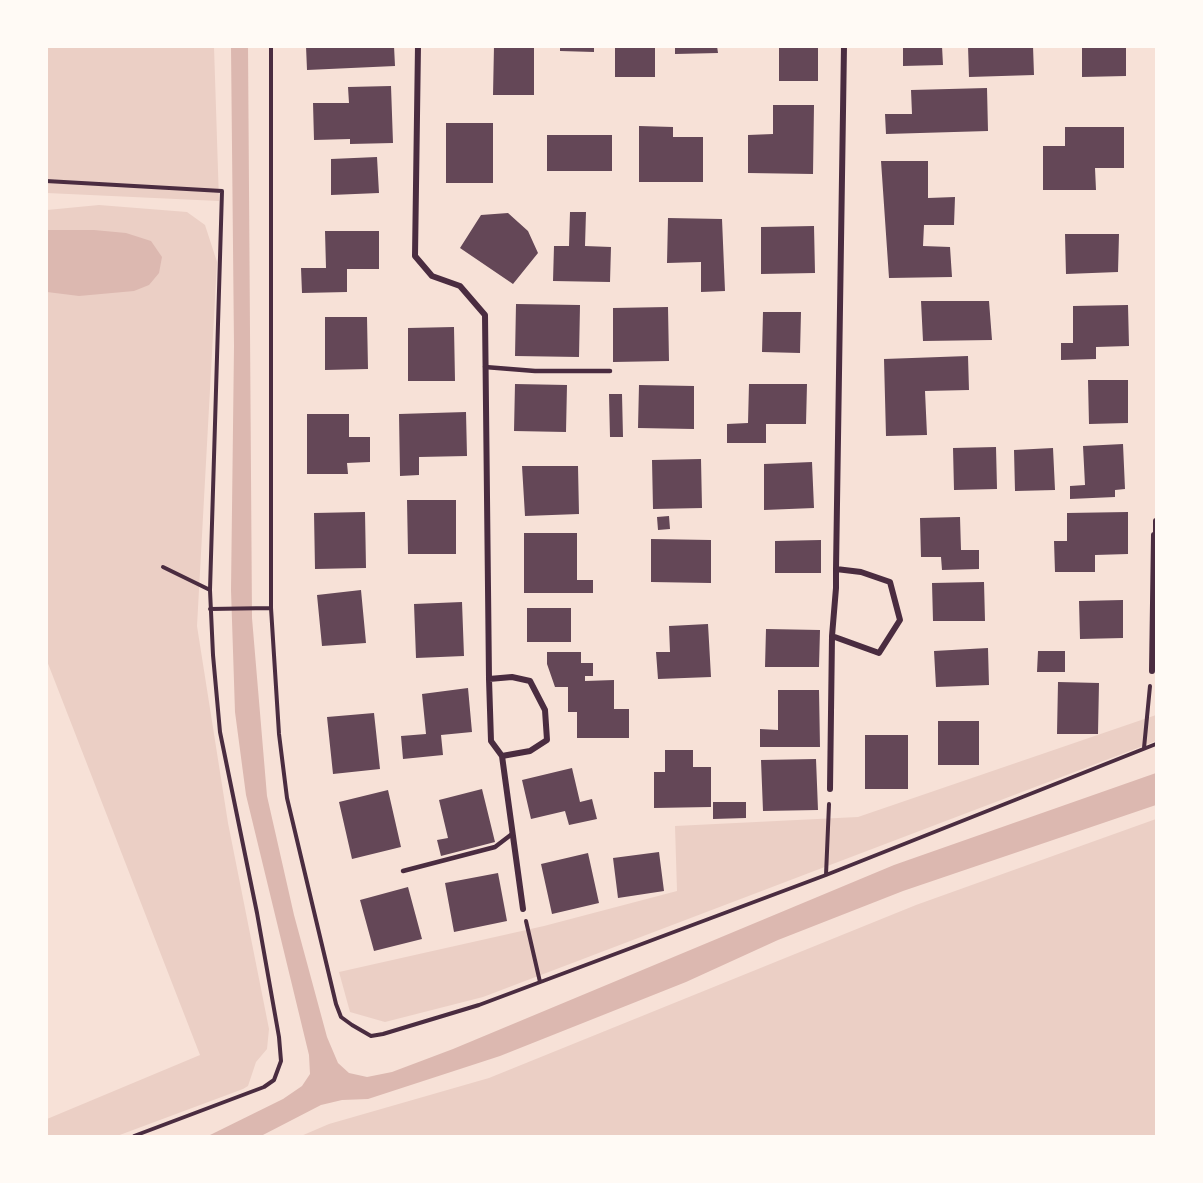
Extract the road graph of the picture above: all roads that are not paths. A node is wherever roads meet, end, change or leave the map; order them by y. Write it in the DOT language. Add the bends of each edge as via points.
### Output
graph roads {
  1 [pos="418,46"];
  2 [pos="844,46"];
  3 [pos="485,367"];
  4 [pos="610,371"];
  5 [pos="1156,521"];
  6 [pos="1155,536"];
  7 [pos="836,569"];
  8 [pos="832,636"];
  9 [pos="1152,671"];
  10 [pos="489,679"];
  11 [pos="502,756"];
  12 [pos="830,789"];
  13 [pos="512,834"];
  14 [pos="403,872"];
  15 [pos="523,909"];
  1 -- 3 [label="street" via="415,256 432,276 460,286 485,315"];
  2 -- 7 [label="street"];
  3 -- 4 [label="lane"];
  3 -- 10 [label="street"];
  5 -- 6 [label="street"];
  6 -- 9 [label="street"];
  7 -- 8 [label="street"];
  7 -- 8 [label="street" via="890,582 900,620 879,653"];
  8 -- 12 [label="street"];
  10 -- 11 [label="street" via="491,741"];
  10 -- 11 [label="street" via="512,677 530,681 545,710 547,740 530,751"];
  11 -- 13 [label="street"];
  13 -- 14 [label="lane" via="495,847"];
  13 -- 15 [label="street"];
}
